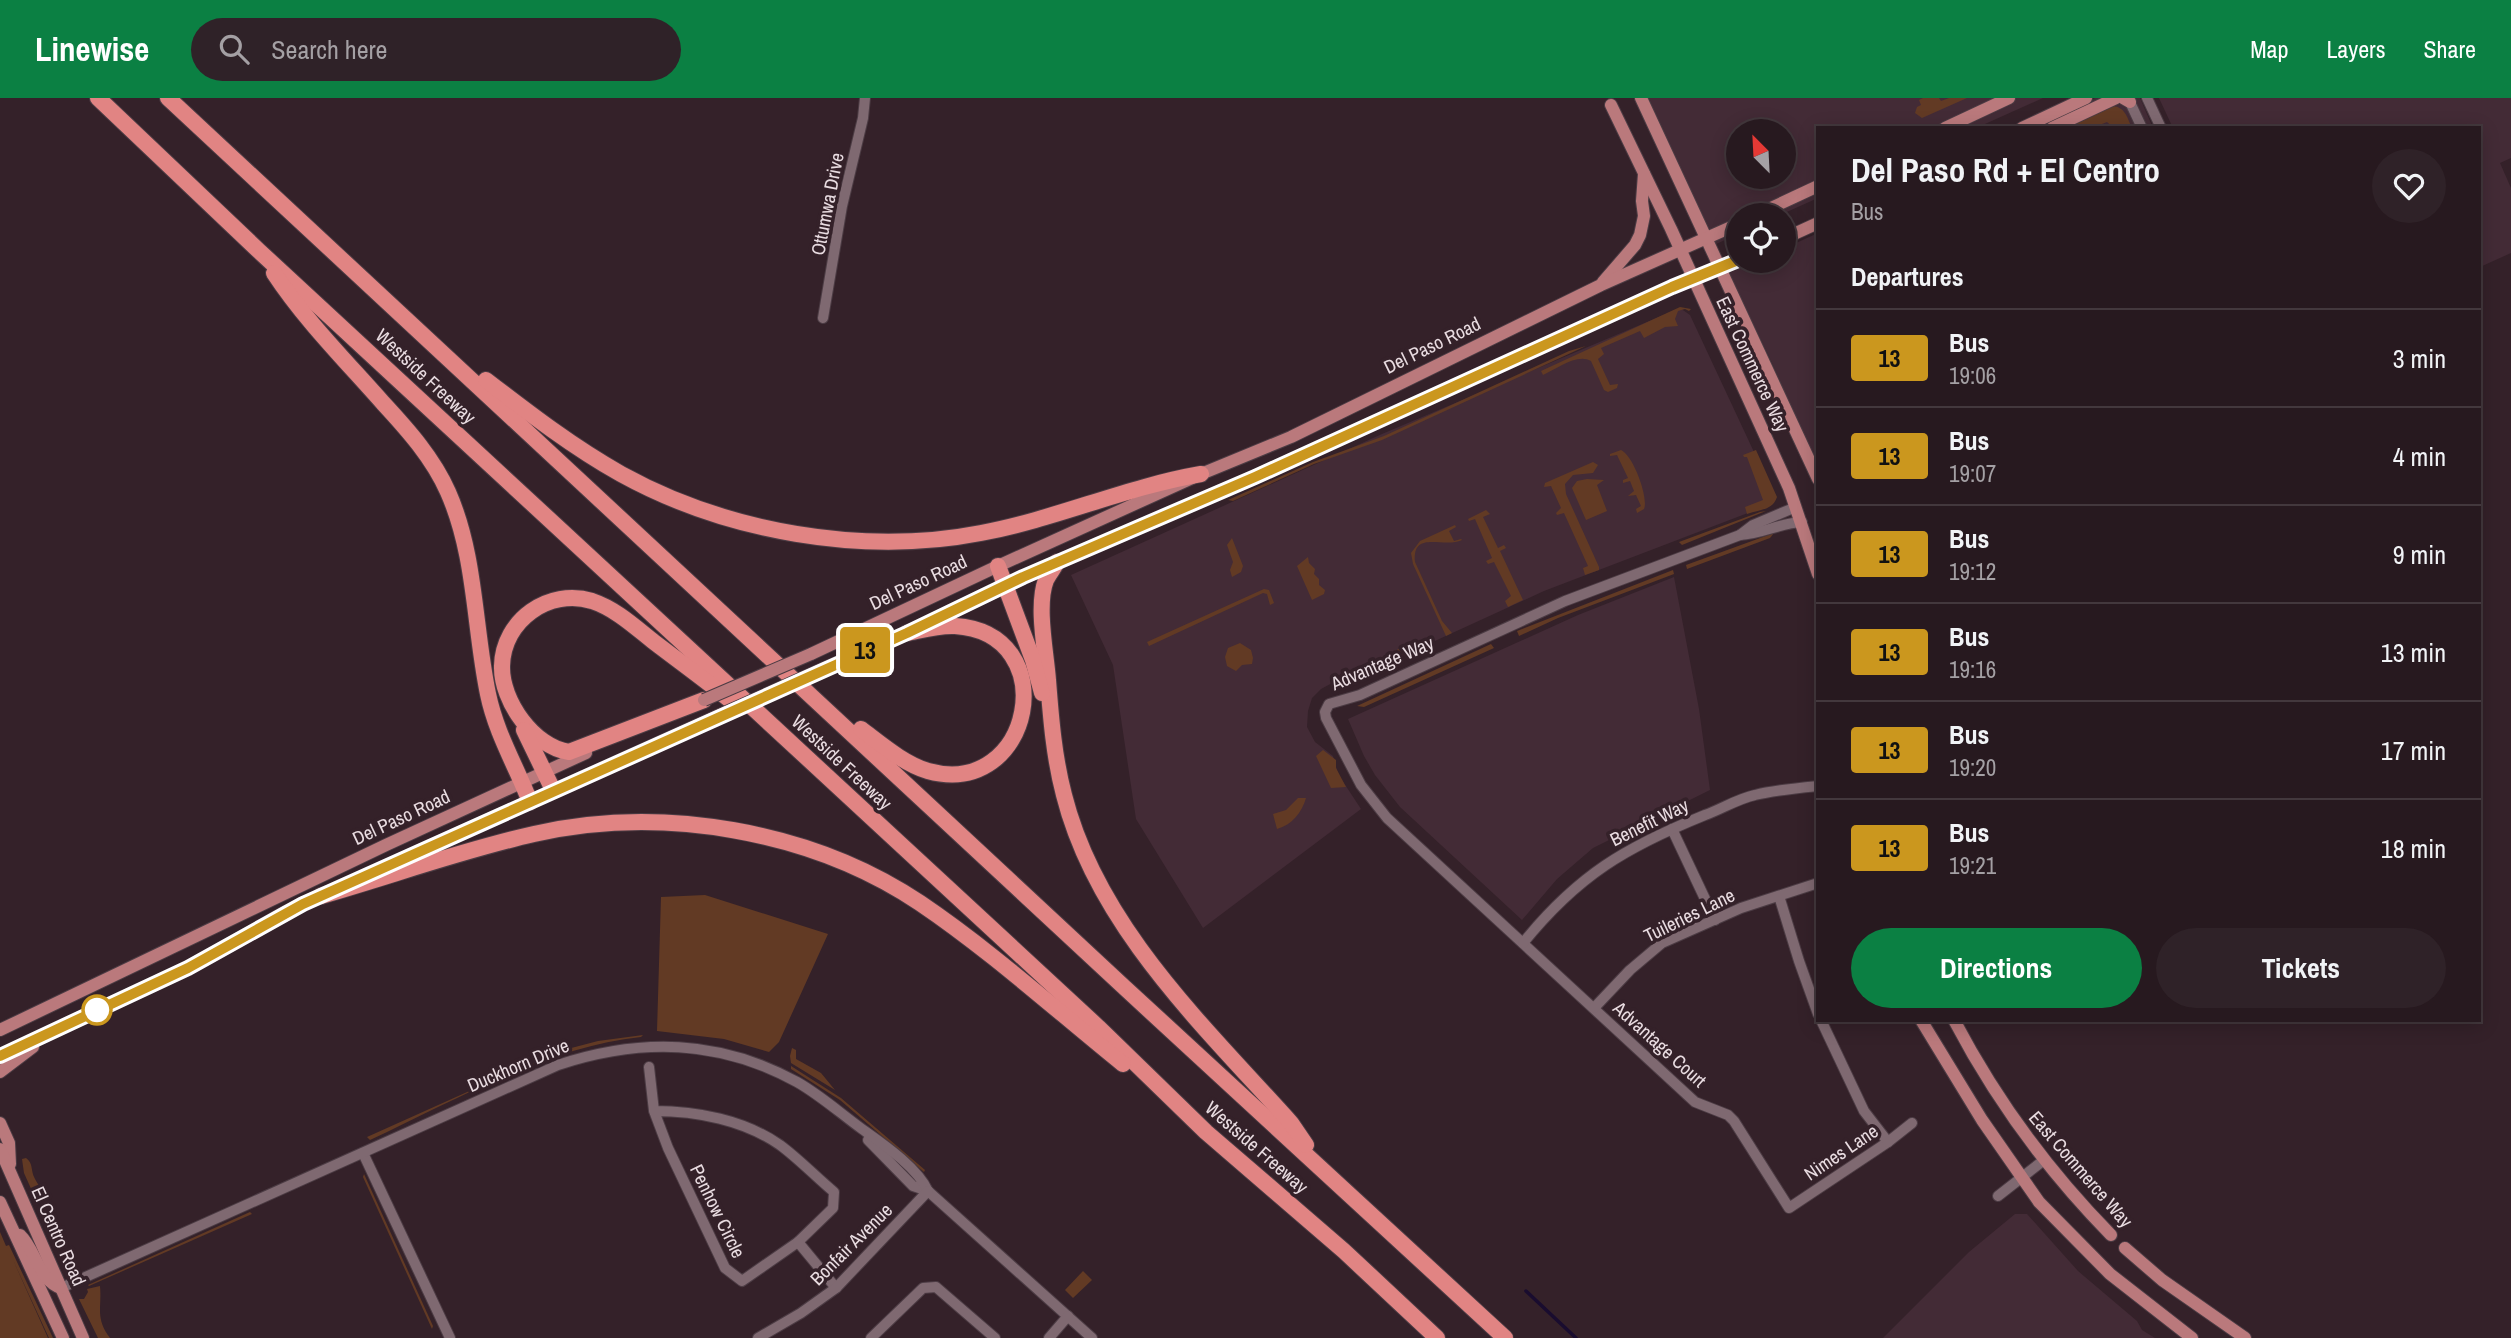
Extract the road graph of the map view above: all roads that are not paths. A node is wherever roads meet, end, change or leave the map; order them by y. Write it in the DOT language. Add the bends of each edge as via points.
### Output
graph roads {
  1 [pos="98,98"];
  2 [pos="168,98"];
  3 [pos="865,98"];
  4 [pos="1641,98"];
  5 [pos="2009,98"];
  6 [pos="2086,98"];
  7 [pos="2116,98"];
  8 [pos="2147,98"];
  9 [pos="2127,99"];
  10 [pos="1609,101"];
  11 [pos="1949,126"];
  12 [pos="2026,126"];
  13 [pos="2056,126"];
  14 [pos="2141,126"];
  15 [pos="2160,126"];
  16 [pos="1645,172"];
  17 [pos="1816,187"];
  18 [pos="1782,203"];
  19 [pos="1816,224"];
  20 [pos="1726,229"];
  21 [pos="1796,233"];
  22 [pos="1707,238"];
  23 [pos="1680,249"];
  24 [pos="259,251"];
  25 [pos="1726,265"];
  26 [pos="1721,267"];
  27 [pos="1693,279"];
  28 [pos="1601,285"];
  29 [pos="404,316"];
  30 [pos="823,318"];
  31 [pos="1201,474"];
  32 [pos="1816,475"];
  33 [pos="1796,507"];
  34 [pos="1802,522"];
  35 [pos="1740,535"];
  36 [pos="1058,562"];
  37 [pos="1816,564"];
  38 [pos="998,566"];
  39 [pos="1006,585"];
  40 [pos="907,633"];
  41 [pos="815,698"];
  42 [pos="704,700"];
  43 [pos="519,715"];
  44 [pos="1052,733"];
  45 [pos="799,752"];
  46 [pos="545,771"];
  47 [pos="522,782"];
  48 [pos="1816,786"];
  49 [pos="553,790"];
  50 [pos="530,802"];
  51 [pos="1672,829"];
  52 [pos="1816,884"];
  53 [pos="321,896"];
  54 [pos="1779,896"];
  55 [pos="1715,920"];
  56 [pos="1523,943"];
  57 [pos="1594,1008"];
  58 [pos="1816,1010"];
  59 [pos="1822,1022"];
  60 [pos="1922,1022"];
  61 [pos="1955,1022"];
  62 [pos="59,1028"];
  63 [pos="0,1030"];
  64 [pos="0,1056"];
  65 [pos="649,1067"];
  66 [pos="0,1072"];
  67 [pos="654,1111"];
  68 [pos="0,1123"];
  69 [pos="1912,1123"];
  70 [pos="1206,1132"];
  71 [pos="1888,1142"];
  72 [pos="0,1149"];
  73 [pos="363,1153"];
  74 [pos="2044,1160"];
  75 [pos="1324,1171"];
  76 [pos="11,1175"];
  77 [pos="2022,1177"];
  78 [pos="928,1191"];
  79 [pos="1998,1196"];
  80 [pos="0,1202"];
  81 [pos="1788,1208"];
  82 [pos="12,1227"];
  83 [pos="2111,1235"];
  84 [pos="798,1242"];
  85 [pos="2124,1248"];
  86 [pos="61,1288"];
  87 [pos="836,1288"];
  88 [pos="1068,1316"];
  89 [pos="874,1337"];
  90 [pos="62,1338"];
  91 [pos="83,1338"];
  92 [pos="450,1338"];
  93 [pos="758,1338"];
  94 [pos="995,1338"];
  95 [pos="1049,1338"];
  96 [pos="1092,1338"];
  97 [pos="1437,1338"];
  98 [pos="1506,1338"];
  99 [pos="2192,1338"];
  100 [pos="2245,1338"];
  1 -- 24 [label="highway, Westside Freeway"];
  2 -- 29 [label="highway, Westside Freeway"];
  3 -- 30 [label="street, Ottumwa Drive"];
  4 -- 22 [label="main road, East Commerce Way"];
  5 -- 11 [label="main road"];
  6 -- 12 [label="main road"];
  7 -- 13 [label="main road"];
  8 -- 15 [label="street"];
  9 -- 14 [label="street"];
  10 -- 16 [label="main road, East Commerce Way"];
  16 -- 23 [label="main road, East Commerce Way"];
  16 -- 28 [label="main road" via="1640,235"];
  17 -- 18 [label="main road"];
  19 -- 21 [label="main road"];
  20 -- 22 [label="main road, Del Paso Road"];
  22 -- 23 [label="main road, Del Paso Road"];
  22 -- 26 [label="main road, East Commerce Way"];
  23 -- 27 [label="main road, East Commerce Way"];
  23 -- 28 [label="main road, Del Paso Road"];
  24 -- 45 [label="highway, Westside Freeway"];
  24 -- 47 [label="highway" via="291,299 421,447 448,491 466,546 488,694 497,728"];
  25 -- 26 [label="main road, Del Paso Road"];
  26 -- 27 [label="main road, Del Paso Road"];
  26 -- 32 [label="main road, East Commerce Way"];
  27 -- 33 [label="main road, East Commerce Way"];
  27 -- 36 [label="main road, Del Paso Road"];
  28 -- 31 [label="main road, Del Paso Road" via="1291,437"];
  29 -- 31 [label="highway" via="554,432 622,474 717,514 785,532 852,541 947,539 1018,525"];
  29 -- 41 [label="highway, Westside Freeway"];
  31 -- 38 [label="main road, Del Paso Road"];
  33 -- 34 [label="main road, East Commerce Way"];
  33 -- 35 [label="street, Advantage Way" via="1753,524"];
  34 -- 35 [label="street, Advantage Way"];
  34 -- 37 [label="main road, East Commerce Way"];
  35 -- 56 [label="street, Advantage Way" via="1565,601 1360,695 1329,704 1326,718 1361,785 1378,807"];
  36 -- 39 [label="main road, Del Paso Road"];
  36 -- 44 [label="highway" via="1046,581 1042,606"];
  38 -- 39 [label="highway"];
  38 -- 42 [label="main road, Del Paso Road, bridge"];
  39 -- 40 [label="main road, Del Paso Road"];
  39 -- 44 [label="highway" via="1033,660"];
  40 -- 41 [label="highway" via="943,626 968,628 990,636 1014,661 1024,685 1024,711 1015,736 992,761 968,772 928,771 906,761"];
  40 -- 49 [label="main road, Del Paso Road, bridge"];
  41 -- 75 [label="highway, Westside Freeway"];
  42 -- 43 [label="highway" via="569,752 546,745"];
  42 -- 46 [label="main road, Del Paso Road"];
  43 -- 45 [label="highway" via="502,668 514,629 545,603 578,598 615,611"];
  43 -- 46 [label="highway"];
  44 -- 75 [label="highway" via="1074,828 1110,906 1146,957 1291,1123"];
  45 -- 70 [label="highway, Westside Freeway"];
  46 -- 47 [label="main road, Del Paso Road"];
  46 -- 49 [label="highway"];
  47 -- 50 [label="highway"];
  47 -- 63 [label="main road, Del Paso Road"];
  48 -- 51 [label="street, Benefit Way" via="1739,800"];
  49 -- 50 [label="main road, Del Paso Road"];
  50 -- 53 [label="main road, Del Paso Road"];
  51 -- 55 [label="street"];
  51 -- 56 [label="street, Benefit Way" via="1614,858 1583,880"];
  52 -- 54 [label="street, Tuileries Lane"];
  53 -- 62 [label="main road, Del Paso Road" via="188,968"];
  53 -- 70 [label="highway" via="534,834 593,825 670,824 773,839 852,867 918,902"];
  54 -- 55 [label="street, Tuileries Lane"];
  54 -- 58 [label="street"];
  55 -- 57 [label="street, Tuileries Lane" via="1662,943"];
  56 -- 57 [label="street, Advantage Court"];
  57 -- 81 [label="street, Advantage Court" via="1695,1102 1734,1121"];
  59 -- 71 [label="street" via="1864,1111"];
  60 -- 77 [label="main road"];
  61 -- 74 [label="main road, East Commerce Way" via="1993,1090"];
  62 -- 64 [label="main road, Del Paso Road"];
  62 -- 66 [label="main road"];
  65 -- 67 [label="street, Penhow Circle"];
  67 -- 84 [label="street, Penhow Circle" via="719,1257 732,1275 742,1281"];
  67 -- 84 [label="street, Penhow Circle" via="682,1111 740,1125 779,1145 834,1192 834,1208"];
  68 -- 76 [label="main road" via="9,1143"];
  69 -- 71 [label="street, Nimes Lane"];
  70 -- 97 [label="highway, Westside Freeway" via="1345,1251"];
  71 -- 81 [label="street, Nimes Lane"];
  72 -- 76 [label="main road, El Centro Road"];
  73 -- 78 [label="street, Duckhorn Drive" via="587,1055 638,1046 690,1047 751,1061 798,1082 855,1124 913,1186"];
  73 -- 86 [label="street, Duckhorn Drive"];
  73 -- 92 [label="street"];
  74 -- 77 [label="street"];
  74 -- 83 [label="main road, East Commerce Way"];
  75 -- 98 [label="highway, Westside Freeway"];
  76 -- 86 [label="main road, El Centro Road"];
  77 -- 79 [label="street"];
  77 -- 99 [label="main road" via="2039,1202 2110,1274"];
  78 -- 87 [label="street, Bonfair Avenue"];
  78 -- 88 [label="street"];
  80 -- 82 [label="main road, El Centro Road"];
  82 -- 86 [label="main road" via="30,1246 49,1283"];
  82 -- 90 [label="main road, El Centro Road"];
  83 -- 85 [label="street, East Commerce Way"];
  84 -- 87 [label="street"];
  85 -- 100 [label="main road, East Commerce Way"];
  86 -- 91 [label="main road, El Centro Road"];
  87 -- 93 [label="street, Bonfair Avenue"];
  88 -- 95 [label="street"];
  88 -- 96 [label="street"];
  89 -- 94 [label="street" via="923,1288 936,1287"];
}
